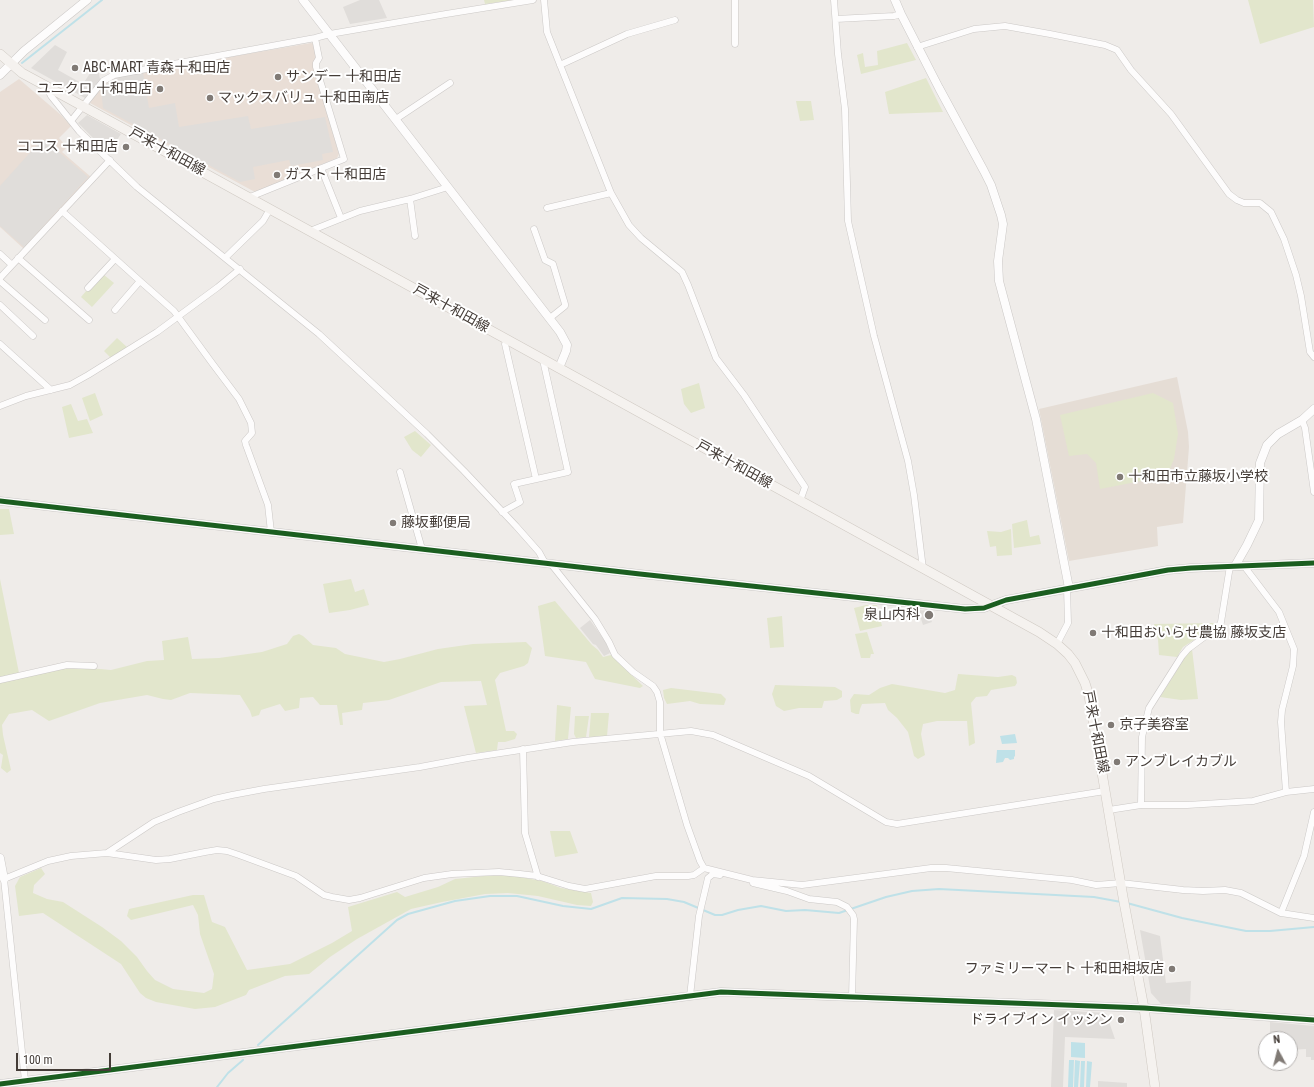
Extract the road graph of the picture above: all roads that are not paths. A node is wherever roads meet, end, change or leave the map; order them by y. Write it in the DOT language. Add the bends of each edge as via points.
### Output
graph roads {
  1 [pos="87,0"];
  2 [pos="303,0"];
  3 [pos="533,0"];
  4 [pos="544,0"];
  5 [pos="735,0"];
  6 [pos="834,0"];
  7 [pos="896,0"];
  8 [pos="901,14"];
  9 [pos="836,19"];
  10 [pos="675,20"];
  11 [pos="330,34"];
  12 [pos="315,38"];
  13 [pos="735,44"];
  14 [pos="917,47"];
  15 [pos="0,54"];
  16 [pos="11,64"];
  17 [pos="560,65"];
  18 [pos="0,75"];
  19 [pos="450,83"];
  20 [pos="46,86"];
  21 [pos="82,106"];
  22 [pos="396,119"];
  23 [pos="71,121"];
  24 [pos="110,160"];
  25 [pos="321,168"];
  26 [pos="448,188"];
  27 [pos="611,193"];
  28 [pos="250,197"];
  29 [pos="410,199"];
  30 [pos="547,208"];
  31 [pos="270,209"];
  32 [pos="62,211"];
  33 [pos="342,218"];
  34 [pos="534,229"];
  35 [pos="310,231"];
  36 [pos="415,236"];
  37 [pos="0,254"];
  38 [pos="18,258"];
  39 [pos="225,258"];
  40 [pos="114,259"];
  41 [pos="12,265"];
  42 [pos="240,269"];
  43 [pos="0,280"];
  44 [pos="140,282"];
  45 [pos="88,288"];
  46 [pos="0,306"];
  47 [pos="115,310"];
  48 [pos="178,317"];
  49 [pos="550,318"];
  50 [pos="45,320"];
  51 [pos="89,320"];
  52 [pos="34,336"];
  53 [pos="508,340"];
  54 [pos="0,344"];
  55 [pos="1314,356"];
  56 [pos="543,360"];
  57 [pos="559,368"];
  58 [pos="51,390"];
  59 [pos="0,406"];
  60 [pos="1314,409"];
  61 [pos="1302,420"];
  62 [pos="400,472"];
  63 [pos="536,479"];
  64 [pos="1314,492"];
  65 [pos="0,501"];
  66 [pos="800,501"];
  67 [pos="502,512"];
  68 [pos="271,532"];
  69 [pos="422,549"];
  70 [pos="548,563"];
  71 [pos="1314,563"];
  72 [pos="1236,566"];
  73 [pos="923,569"];
  74 [pos="1068,588"];
  75 [pos="991,606"];
  76 [pos="1057,644"];
  77 [pos="94,666"];
  78 [pos="0,680"];
  79 [pos="660,733"];
  80 [pos="523,749"];
  81 [pos="1314,788"];
  82 [pos="1105,791"];
  83 [pos="1286,792"];
  84 [pos="1141,805"];
  85 [pos="1109,810"];
  86 [pos="1314,812"];
  87 [pos="107,853"];
  88 [pos="0,858"];
  89 [pos="704,868"];
  90 [pos="729,874"];
  91 [pos="538,877"];
  92 [pos="4,878"];
  93 [pos="749,879"];
  94 [pos="1121,883"];
  95 [pos="1281,913"];
  96 [pos="1314,918"];
  97 [pos="690,996"];
  98 [pos="852,997"];
  99 [pos="1144,1008"];
  100 [pos="1314,1020"];
  101 [pos="25,1081"];
  102 [pos="0,1084"];
  103 [pos="1155,1087"];
  1 -- 16 [label="street"];
  2 -- 11 [label="street"];
  3 -- 11 [label="street"];
  4 -- 17 [label="street" via="547,32"];
  5 -- 13 [label="street"];
  6 -- 9 [label="street"];
  7 -- 8 [label="street"];
  8 -- 9 [label="street"];
  8 -- 14 [label="street"];
  9 -- 73 [label="street" via="845,109 848,221 874,336 908,461"];
  10 -- 17 [label="street" via="627,34"];
  11 -- 12 [label="street"];
  11 -- 22 [label="street"];
  12 -- 21 [label="street" via="114,75 104,81"];
  12 -- 25 [label="street" via="318,58 316,67 344,159"];
  14 -- 55 [label="street" via="974,28 1005,26 1105,45 1117,50 1131,70 1171,114 1229,194 1244,203 1260,204 1271,212 1284,239 1296,275 1310,352"];
  14 -- 74 [label="street" via="984,171 1002,215 999,281 1036,420"];
  15 -- 16 [label="main road, 戸来十和田線"];
  16 -- 18 [label="street"];
  16 -- 20 [label="main road, 戸来十和田線"];
  17 -- 27 [label="street"];
  19 -- 22 [label="street"];
  20 -- 21 [label="main road, 戸来十和田線"];
  20 -- 23 [label="street"];
  21 -- 23 [label="street"];
  21 -- 28 [label="main road, 戸来十和田線"];
  22 -- 26 [label="street"];
  23 -- 24 [label="street"];
  24 -- 32 [label="street"];
  24 -- 39 [label="street" via="137,187"];
  25 -- 28 [label="street"];
  25 -- 33 [label="street"];
  26 -- 29 [label="street"];
  26 -- 49 [label="street"];
  27 -- 30 [label="street"];
  27 -- 66 [label="street" via="620,212 641,238 682,272 716,358 744,395 805,487"];
  28 -- 31 [label="main road, 戸来十和田線"];
  29 -- 33 [label="street"];
  29 -- 36 [label="street"];
  31 -- 35 [label="main road, 戸来十和田線"];
  31 -- 39 [label="street" via="263,221"];
  32 -- 38 [label="street"];
  32 -- 40 [label="street"];
  33 -- 35 [label="street"];
  34 -- 49 [label="street" via="545,260 553,264 565,304"];
  35 -- 53 [label="main road, 戸来十和田線"];
  37 -- 41 [label="street"];
  38 -- 41 [label="street"];
  38 -- 51 [label="street"];
  39 -- 42 [label="street"];
  40 -- 44 [label="street"];
  40 -- 45 [label="street"];
  41 -- 43 [label="street"];
  42 -- 48 [label="street"];
  42 -- 67 [label="street" via="319,334 459,466"];
  43 -- 50 [label="street"];
  44 -- 47 [label="street"];
  44 -- 48 [label="street"];
  46 -- 52 [label="street"];
  48 -- 58 [label="street" via="88,375 70,385"];
  48 -- 68 [label="street" via="239,399 251,423 252,433 245,441 268,506"];
  49 -- 57 [label="street" via="567,345"];
  53 -- 56 [label="main road, 戸来十和田線"];
  53 -- 63 [label="street" via="505,344"];
  54 -- 58 [label="street"];
  56 -- 57 [label="main road, 戸来十和田線"];
  56 -- 63 [label="street" via="568,472"];
  57 -- 66 [label="main road, 戸来十和田線"];
  58 -- 59 [label="street"];
  60 -- 61 [label="street"];
  61 -- 64 [label="street"];
  61 -- 72 [label="street" via="1278,434 1267,445 1260,463 1259,520"];
  62 -- 69 [label="street"];
  63 -- 67 [label="street" via="514,484 520,502"];
  65 -- 68 [label="street"];
  66 -- 73 [label="main road, 戸来十和田線"];
  67 -- 70 [label="street"];
  68 -- 69 [label="street"];
  69 -- 70 [label="street"];
  70 -- 75 [label="street" via="975,609"];
  70 -- 79 [label="street" via="594,620 615,655 657,692 660,702"];
  71 -- 72 [label="street"];
  72 -- 74 [label="street" via="1168,570"];
  72 -- 83 [label="street" via="1279,612 1294,649 1281,722"];
  72 -- 84 [label="street" via="1219,626 1182,656 1149,708 1142,737"];
  73 -- 75 [label="main road, 戸来十和田線"];
  74 -- 75 [label="street" via="1006,600"];
  74 -- 76 [label="street" via="1068,623"];
  75 -- 76 [label="main road, 戸来十和田線"];
  76 -- 82 [label="main road, 戸来十和田線" via="1075,663 1085,683 1095,726"];
  77 -- 78 [label="street" via="67,666"];
  79 -- 80 [label="street"];
  79 -- 82 [label="street" via="691,731 713,735 809,776 886,822 897,824"];
  79 -- 89 [label="street" via="687,825"];
  80 -- 87 [label="street" via="214,799 154,822"];
  80 -- 91 [label="street" via="525,833"];
  81 -- 83 [label="street"];
  82 -- 85 [label="main road, 戸来十和田線"];
  83 -- 84 [label="street" via="1237,803"];
  84 -- 85 [label="street"];
  85 -- 94 [label="main road, 戸来十和田線"];
  86 -- 95 [label="street" via="1304,856"];
  87 -- 91 [label="street" via="156,860 217,850 227,851 296,876 324,895 349,900 434,876 499,872"];
  87 -- 92 [label="street" via="48,861"];
  88 -- 92 [label="street"];
  89 -- 90 [label="street"];
  89 -- 91 [label="street" via="694,875 656,876 585,889"];
  90 -- 93 [label="street"];
  90 -- 97 [label="street" via="710,876 701,908"];
  92 -- 101 [label="street"];
  93 -- 94 [label="street" via="802,885 946,868 1072,880 1096,885"];
  93 -- 98 [label="street" via="753,883 810,899 837,902 849,909 853,915 854,928"];
  94 -- 95 [label="street" via="1183,890 1235,891"];
  94 -- 99 [label="main road, 戸来十和田線"];
  95 -- 96 [label="street"];
  97 -- 98 [label="street" via="721,992"];
  97 -- 101 [label="street"];
  98 -- 99 [label="street"];
  99 -- 100 [label="street"];
  99 -- 103 [label="main road, 戸来十和田線"];
  101 -- 102 [label="street"];
}
